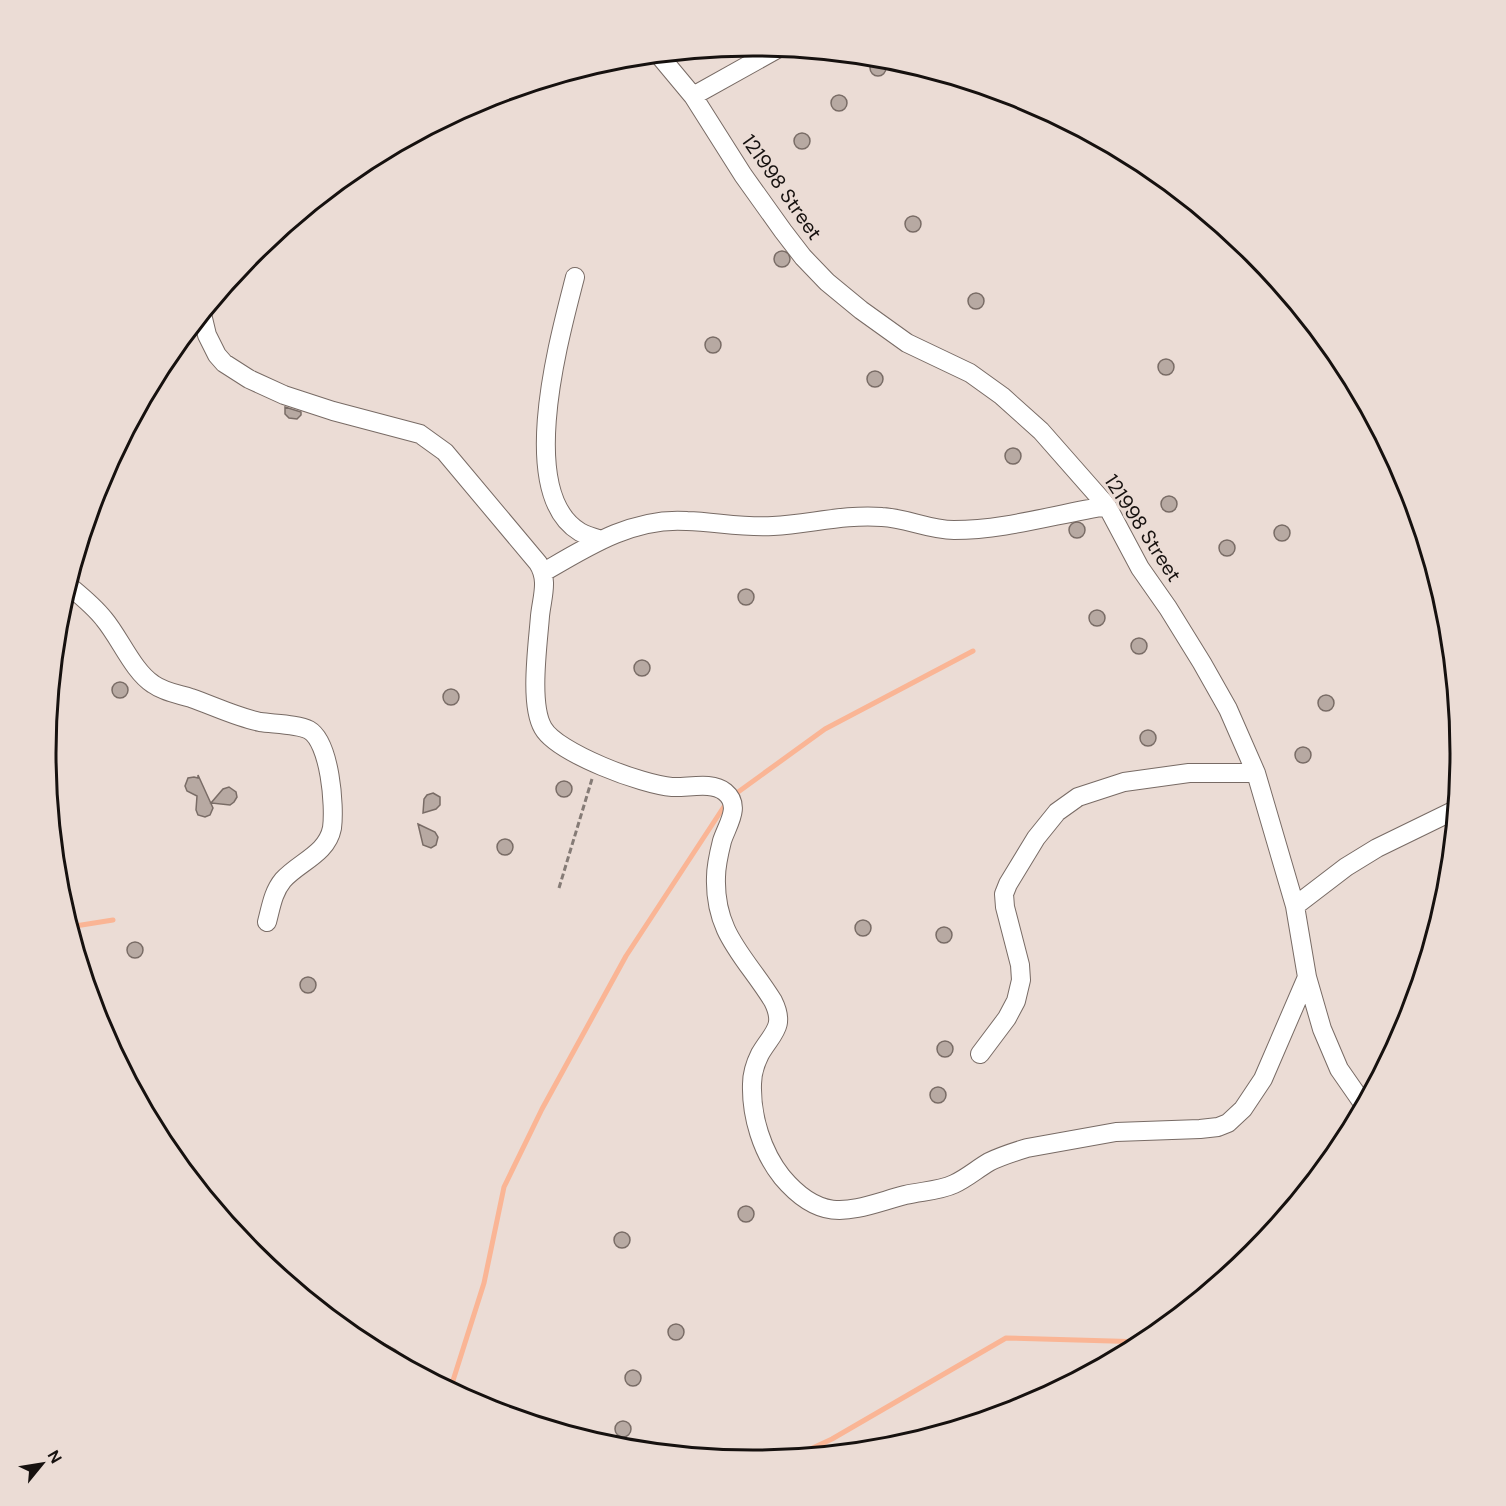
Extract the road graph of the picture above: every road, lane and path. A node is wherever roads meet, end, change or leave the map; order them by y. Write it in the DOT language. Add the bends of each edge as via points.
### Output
graph roads {
  1 [pos="764,56"];
  2 [pos="664,61"];
  3 [pos="693,96"];
  4 [pos="575,277"];
  5 [pos="204,323"];
  6 [pos="1107,506"];
  7 [pos="602,540"];
  8 [pos="544,572"];
  9 [pos="75,591"];
  10 [pos="597,762"];
  11 [pos="1256,773"];
  12 [pos="1448,814"];
  13 [pos="559,888"];
  14 [pos="1296,906"];
  15 [pos="267,922"];
  16 [pos="1307,977"];
  17 [pos="980,1054"];
  18 [pos="1359,1098"];
  1 -- 3 [label="street"];
  2 -- 3 [label="street, 121998 Street"];
  3 -- 6 [label="street, 121998 Street" via="743,176 827,282 907,342 970,373 1002,396 1041,431"];
  4 -- 7 [label="street" via="552,377 545,429 547,466 552,494 562,514 579,532"];
  5 -- 8 [label="street" via="217,355 249,379 333,411 420,434 445,452"];
  6 -- 7 [label="street" via="955,530 884,517 828,518 742,528 684,520 632,527"];
  6 -- 11 [label="street, 121998 Street" via="1140,568 1208,672"];
  7 -- 8 [label="street"];
  8 -- 10 [label="street" via="536,695 539,721 558,744"];
  9 -- 15 [label="street" via="103,618 151,683 166,692 257,721 304,728 316,736 327,763 332,827 321,849 283,880"];
  10 -- 13 [label="path"];
  10 -- 16 [label="street" via="654,784 719,788 734,804 718,860 720,921 779,1012 773,1036 753,1071 756,1122 776,1169 802,1197 825,1209 849,1209 940,1189 989,1162 1027,1148 1116,1132 1228,1124 1263,1079"];
  11 -- 14 [label="street, 121998 Street"];
  11 -- 17 [label="street" via="1189,773 1124,782 1078,797 1057,813 1036,838 1008,884 1005,907 1021,980 1007,1018"];
  12 -- 14 [label="street" via="1377,848"];
  14 -- 16 [label="street, 121998 Street"];
  16 -- 18 [label="street, 121998 Street" via="1339,1069"];
}
